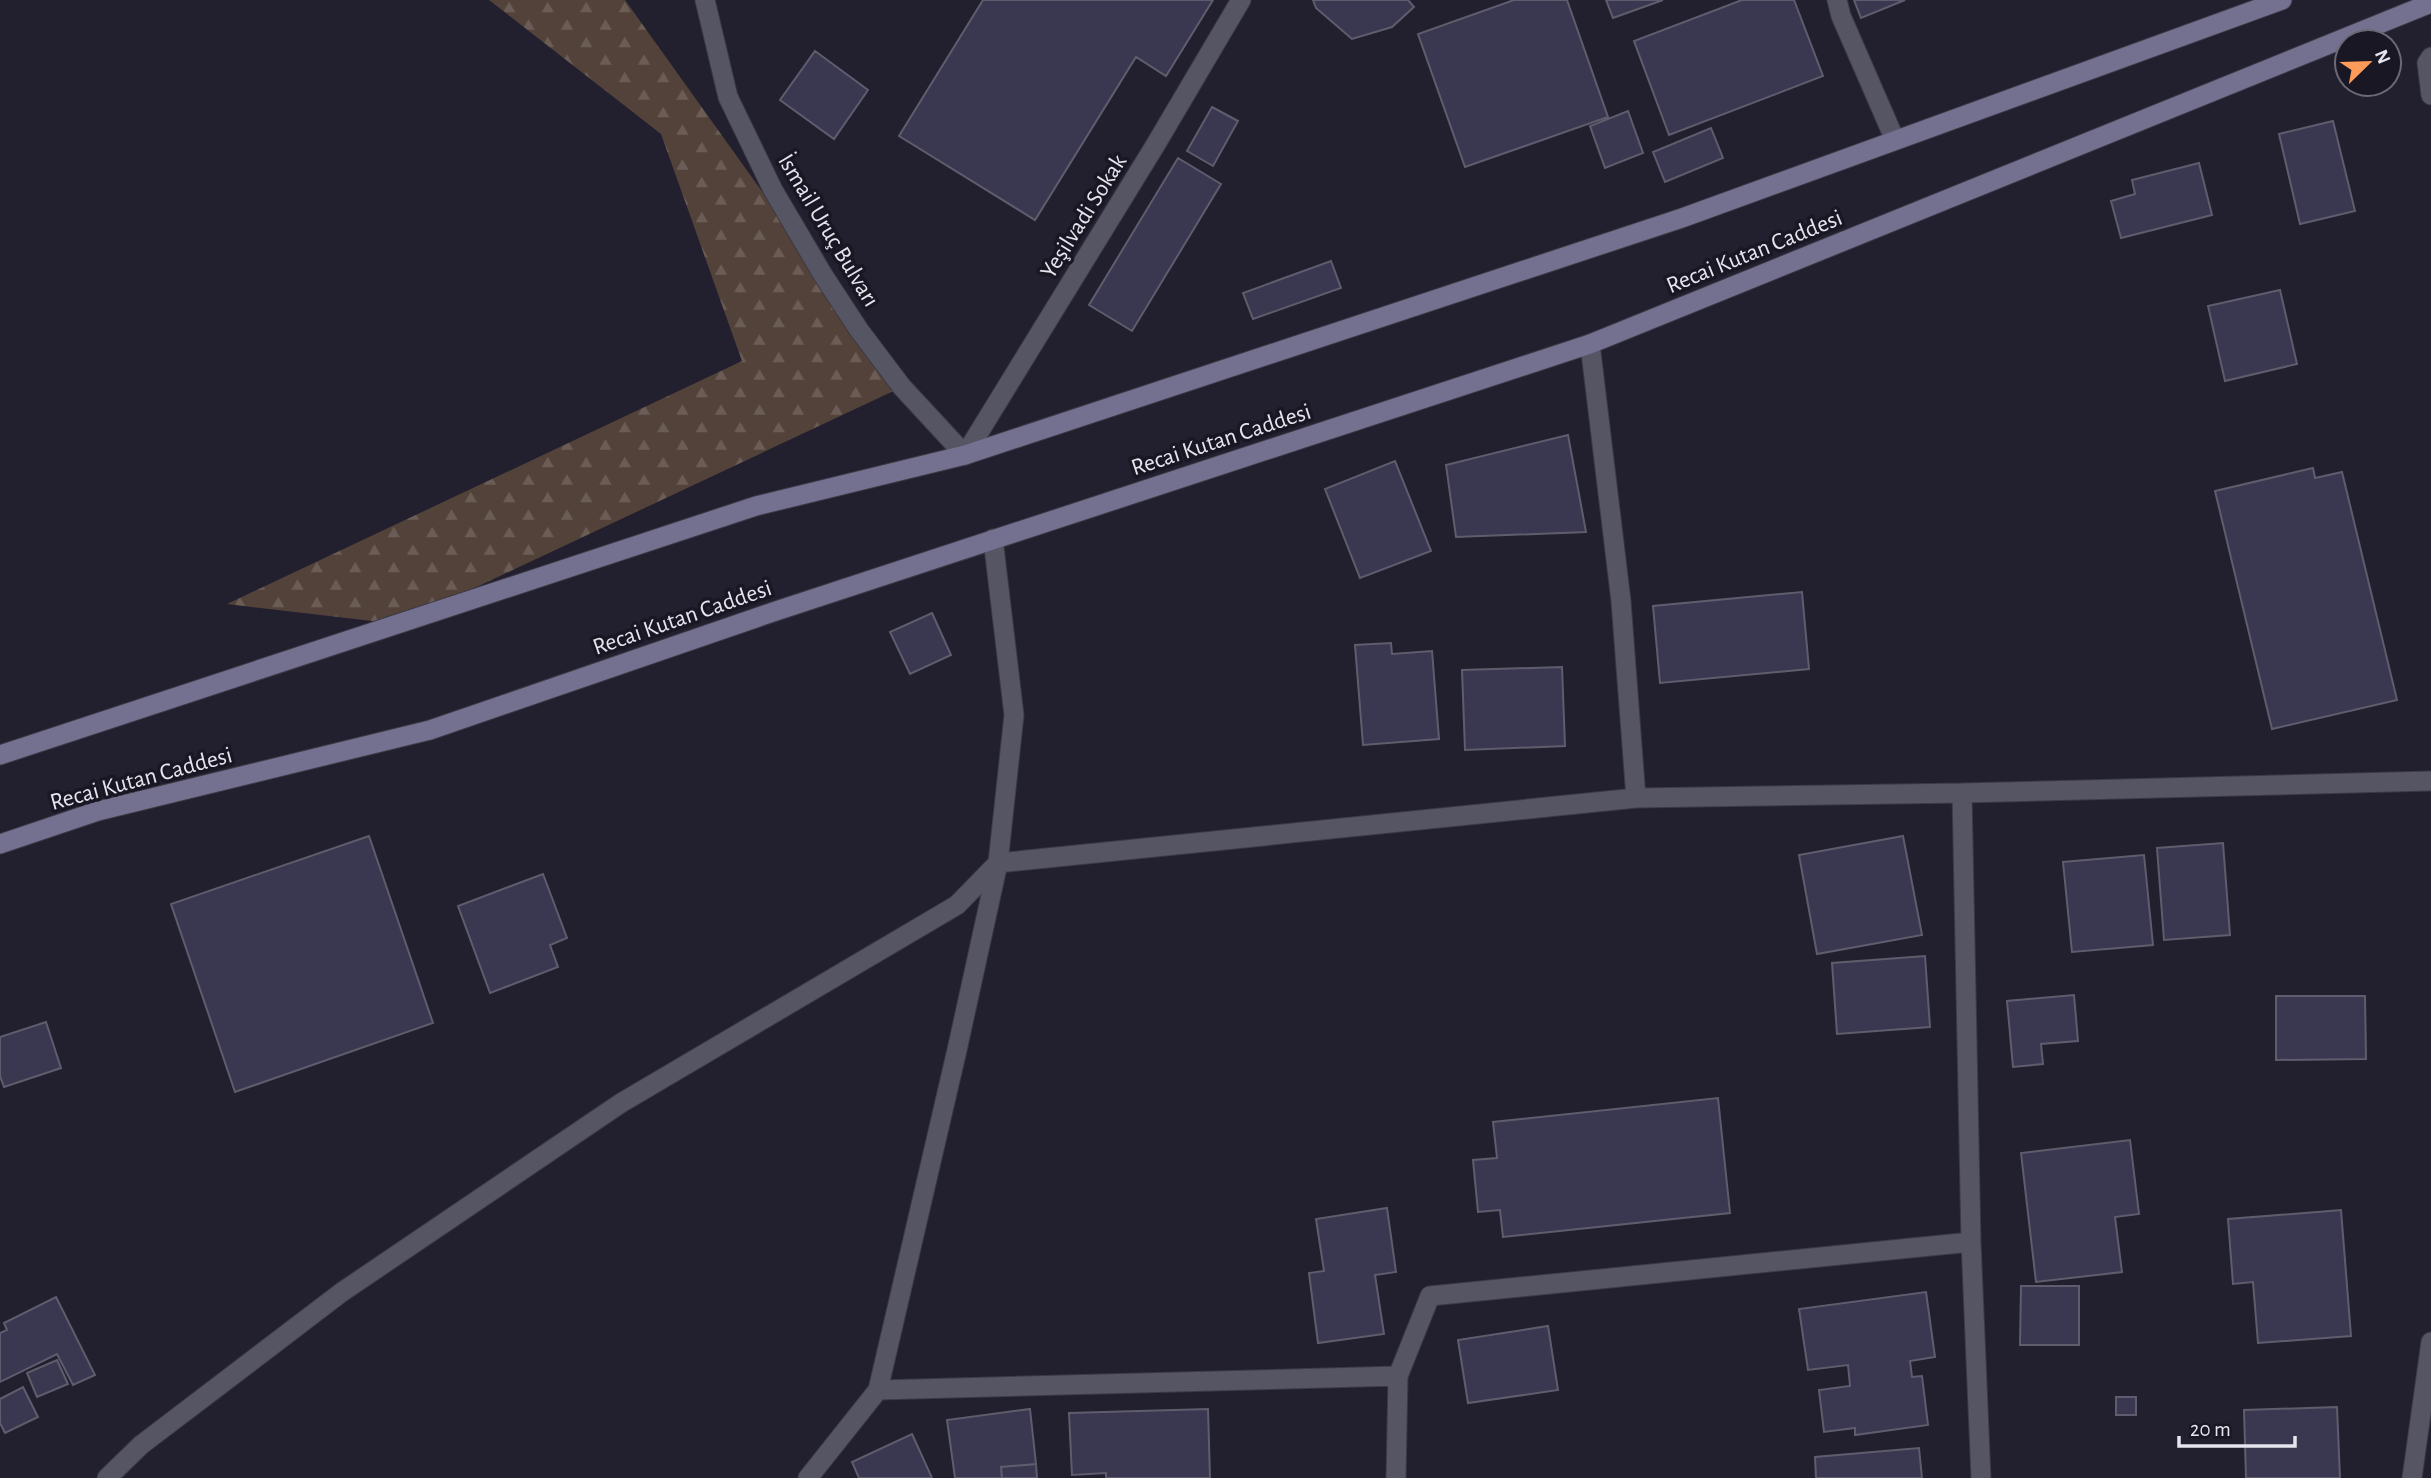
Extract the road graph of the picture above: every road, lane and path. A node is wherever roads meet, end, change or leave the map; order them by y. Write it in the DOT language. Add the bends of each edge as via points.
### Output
graph roads {
  1 [pos="705,0"];
  2 [pos="1241,0"];
  3 [pos="1837,0"];
  4 [pos="2282,0"];
  5 [pos="2431,3"];
  6 [pos="2431,57"];
  7 [pos="2431,95"];
  8 [pos="1895,140"];
  9 [pos="1590,344"];
  10 [pos="965,455"];
  11 [pos="993,539"];
  12 [pos="0,755"];
  13 [pos="2431,781"];
  14 [pos="1962,793"];
  15 [pos="1636,798"];
  16 [pos="0,844"];
  17 [pos="998,863"];
  18 [pos="1971,1242"];
  19 [pos="2431,1342"];
  20 [pos="1398,1376"];
  21 [pos="878,1390"];
  22 [pos="107,1478"];
  23 [pos="808,1478"];
  24 [pos="1396,1478"];
  25 [pos="1981,1478"];
  26 [pos="2412,1478"];
  1 -- 10 [label="street, İsmail Uruç Bulvarı" via="728,97 773,190 859,330 902,387"];
  2 -- 10 [label="street, Yeşilvadi Sokak"];
  3 -- 8 [label="street"];
  4 -- 8 [label="main road"];
  5 -- 9 [label="main road, Recai Kutan Caddesi"];
  6 -- 7 [label="street" via="2427,63"];
  8 -- 10 [label="main road" via="1682,218"];
  9 -- 11 [label="main road, Recai Kutan Caddesi"];
  9 -- 15 [label="street" via="1621,601"];
  10 -- 12 [label="main road" via="756,506"];
  11 -- 16 [label="main road, Recai Kutan Caddesi" via="430,730 98,811"];
  11 -- 17 [label="street" via="1014,715"];
  13 -- 14 [label="street"];
  14 -- 15 [label="street"];
  14 -- 18 [label="street"];
  15 -- 17 [label="street"];
  17 -- 21 [label="street"];
  17 -- 22 [label="street" via="957,905 621,1103 342,1293 141,1445"];
  18 -- 20 [label="street" via="1430,1296"];
  18 -- 25 [label="street"];
  19 -- 26 [label="street"];
  20 -- 21 [label="street"];
  20 -- 24 [label="street"];
  21 -- 23 [label="street"];
}
